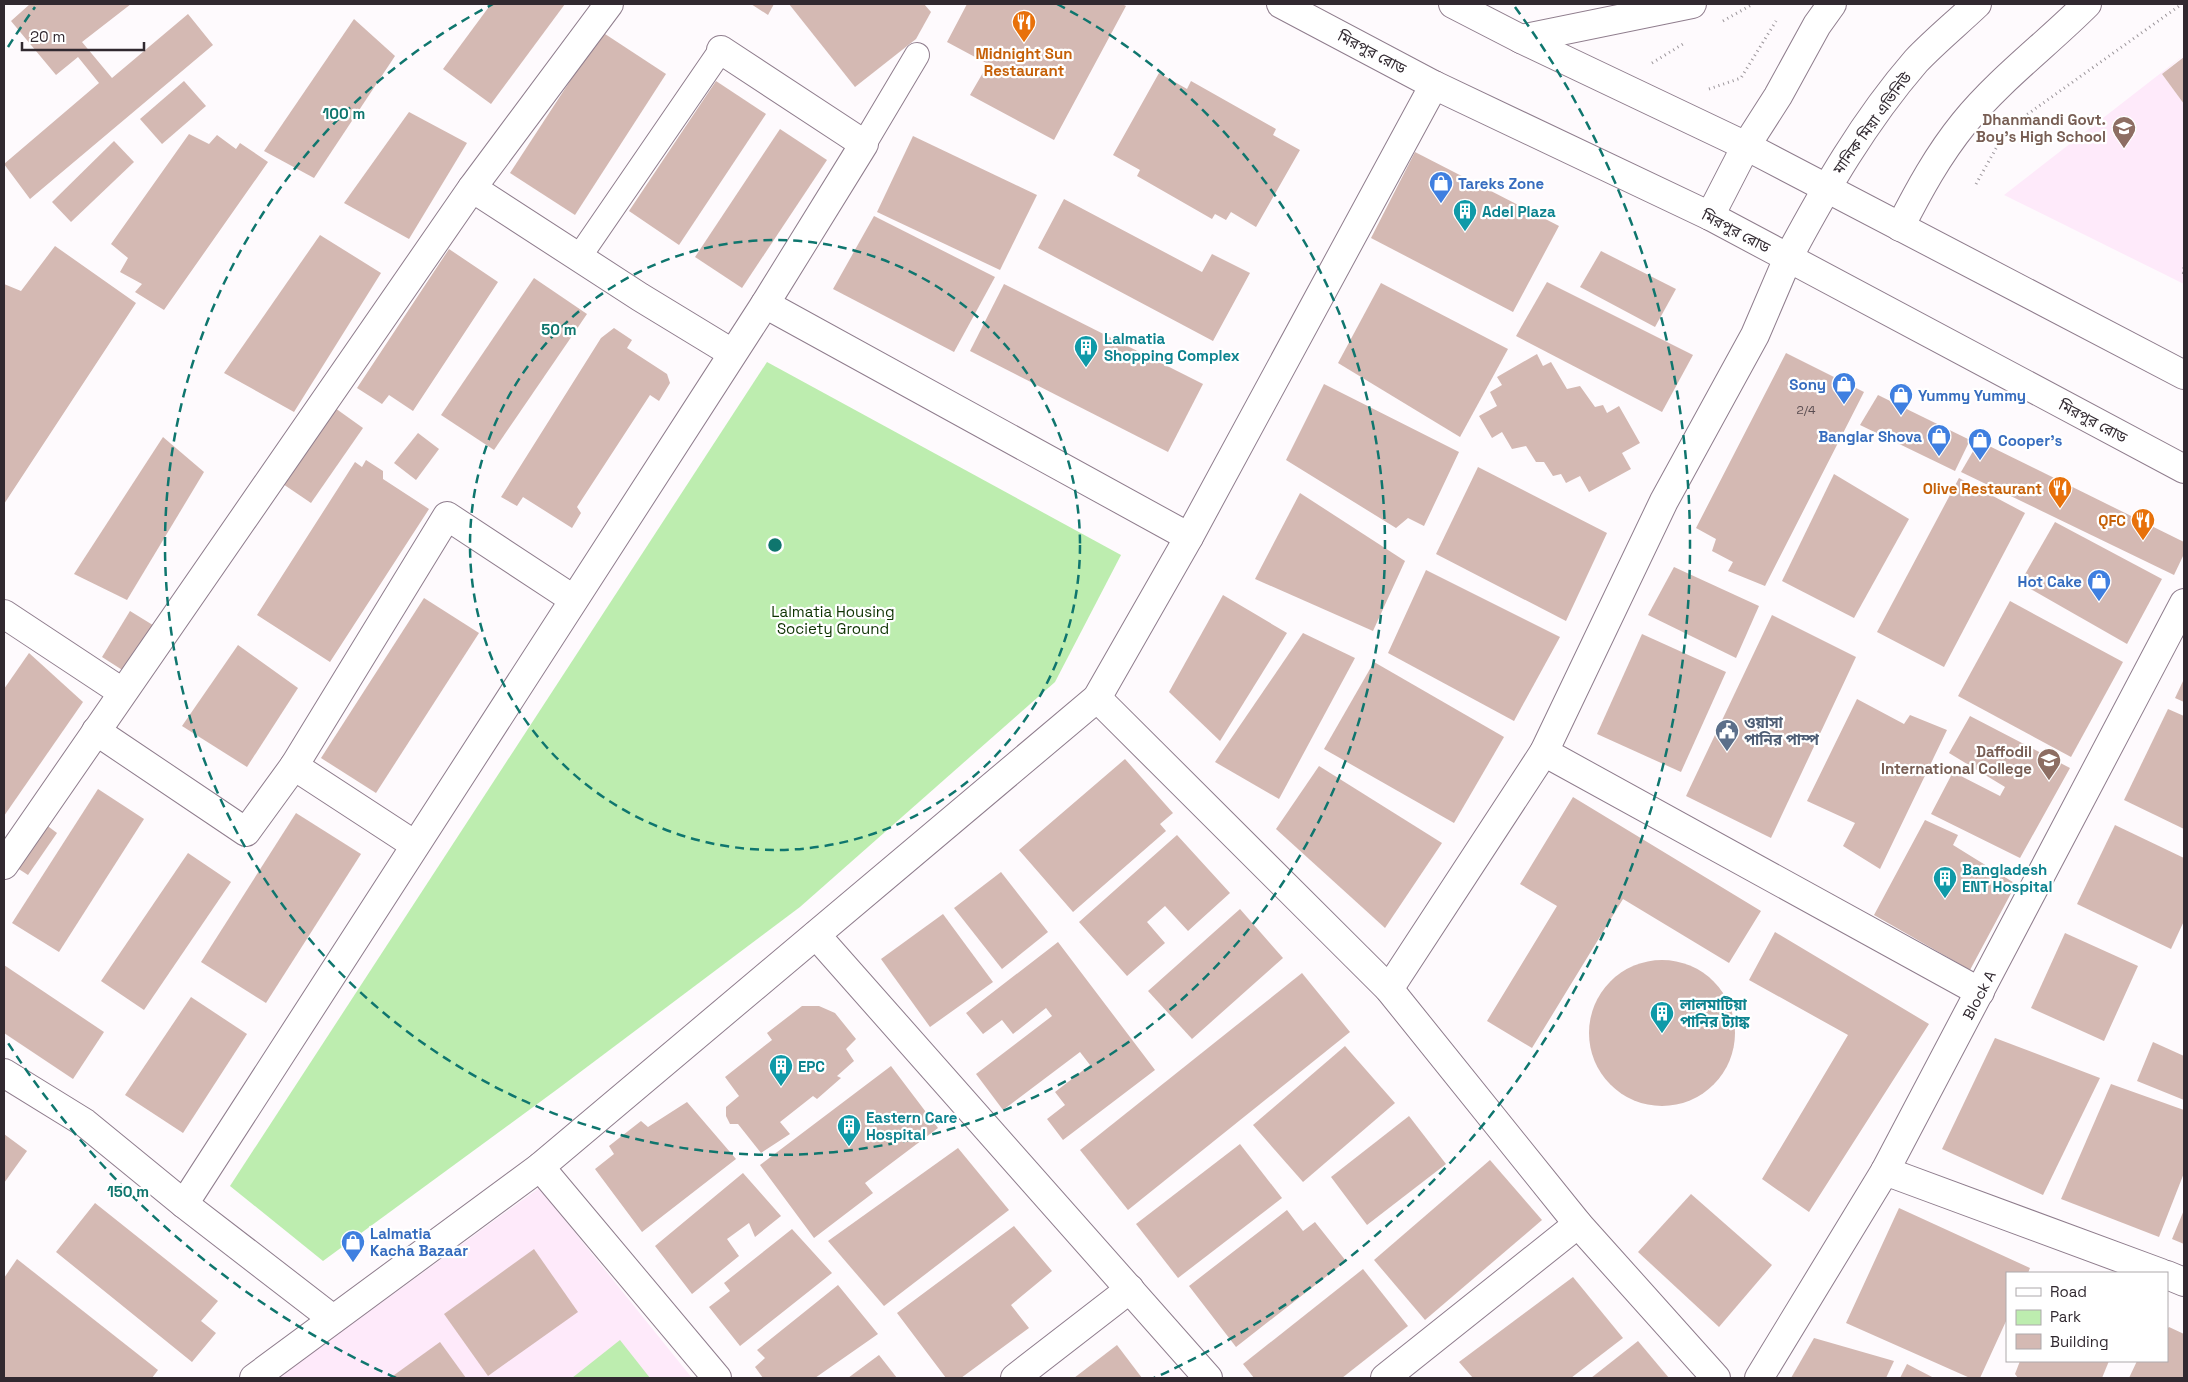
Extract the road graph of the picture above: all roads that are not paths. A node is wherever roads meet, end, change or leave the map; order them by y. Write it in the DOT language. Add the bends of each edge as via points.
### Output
graph roads {
  1 [pos="609,4"];
  2 [pos="1281,4"];
  3 [pos="1453,4"];
  4 [pos="1692,4"];
  5 [pos="1832,4"];
  6 [pos="1977,4"];
  7 [pos="2087,4"];
  8 [pos="1521,39"];
  9 [pos="721,50"];
  10 [pos="917,55"];
  11 [pos="1434,85"];
  12 [pos="864,144"];
  13 [pos="1746,146"];
  14 [pos="472,188"];
  15 [pos="1826,188"];
  16 [pos="1710,216"];
  17 [pos="1900,227"];
  18 [pos="579,257"];
  19 [pos="1788,258"];
  20 [pos="765,304"];
  21 [pos="732,353"];
  22 [pos="2184,375"];
  23 [pos="2184,469"];
  24 [pos="1190,537"];
  25 [pos="573,599"];
  26 [pos="2184,603"];
  27 [pos="4,614"];
  28 [pos="122,692"];
  29 [pos="1097,698"];
  30 [pos="96,730"];
  31 [pos="1544,752"];
  32 [pos="294,766"];
  33 [pos="415,845"];
  34 [pos="4,865"];
  35 [pos="816,935"];
  36 [pos="1389,989"];
  37 [pos="1980,992"];
  38 [pos="4,1072"];
  39 [pos="540,1167"];
  40 [pos="1885,1171"];
  41 [pos="184,1204"];
  42 [pos="1578,1224"];
  43 [pos="2158,1272"];
  44 [pos="2168,1276"];
  45 [pos="2184,1282"];
  46 [pos="1130,1289"];
  47 [pos="333,1319"];
  48 [pos="254,1378"];
  49 [pos="716,1378"];
  50 [pos="1015,1378"];
  51 [pos="1208,1378"];
  52 [pos="1385,1378"];
  53 [pos="1716,1378"];
  54 [pos="1759,1378"];
  1 -- 14 [label="main road"];
  2 -- 11 [label="main road, মিরপুর রোড"];
  3 -- 8 [label="main road"];
  4 -- 8 [label="main road"];
  5 -- 13 [label="main road"];
  6 -- 15 [label="main road, মানিক মিয়া এভিনিউ" via="1917,61 1862,131"];
  7 -- 17 [label="main road" via="2006,78 1964,122 1934,163"];
  8 -- 13 [label="main road"];
  9 -- 12 [label="main road"];
  9 -- 18 [label="lane"];
  10 -- 12 [label="lane"];
  11 -- 16 [label="main road, মিরপুর রোড"];
  11 -- 24 [label="main road"];
  12 -- 20 [label="main road"];
  13 -- 15 [label="main road"];
  13 -- 16 [label="main road"];
  14 -- 18 [label="main road"];
  14 -- 28 [label="main road"];
  15 -- 17 [label="main road"];
  15 -- 19 [label="main road, মানিক মিয়া এভিনিউ"];
  16 -- 19 [label="main road, মিরপুর রোড"];
  17 -- 22 [label="main road"];
  18 -- 21 [label="main road"];
  19 -- 23 [label="main road, মিরপুর রোড"];
  19 -- 31 [label="main road, মানিক মিয়া এভিনিউ" via="1755,335 1664,501"];
  20 -- 21 [label="main road"];
  20 -- 24 [label="main road"];
  21 -- 25 [label="main road"];
  24 -- 29 [label="main road"];
  25 -- 32 [label="main road" via="446,516"];
  25 -- 33 [label="main road"];
  26 -- 37 [label="main road, Block A"];
  27 -- 28 [label="main road"];
  28 -- 30 [label="main road"];
  29 -- 35 [label="main road"];
  29 -- 36 [label="main road"];
  30 -- 32 [label="main road" via="246,832"];
  30 -- 34 [label="main road"];
  31 -- 36 [label="main road, মানিক মিয়া এভিনিউ"];
  31 -- 37 [label="main road"];
  32 -- 33 [label="main road"];
  33 -- 41 [label="main road"];
  35 -- 39 [label="main road"];
  35 -- 46 [label="main road"];
  36 -- 42 [label="main road"];
  37 -- 40 [label="main road, Block A"];
  38 -- 41 [label="main road" via="85,1123"];
  39 -- 47 [label="main road"];
  39 -- 49 [label="main road"];
  40 -- 43 [label="main road"];
  40 -- 54 [label="main road, Block A"];
  41 -- 47 [label="main road"];
  42 -- 52 [label="main road"];
  42 -- 53 [label="main road"];
  44 -- 45 [label="main road"];
  46 -- 50 [label="main road"];
  46 -- 51 [label="main road"];
  47 -- 48 [label="main road"];
}
